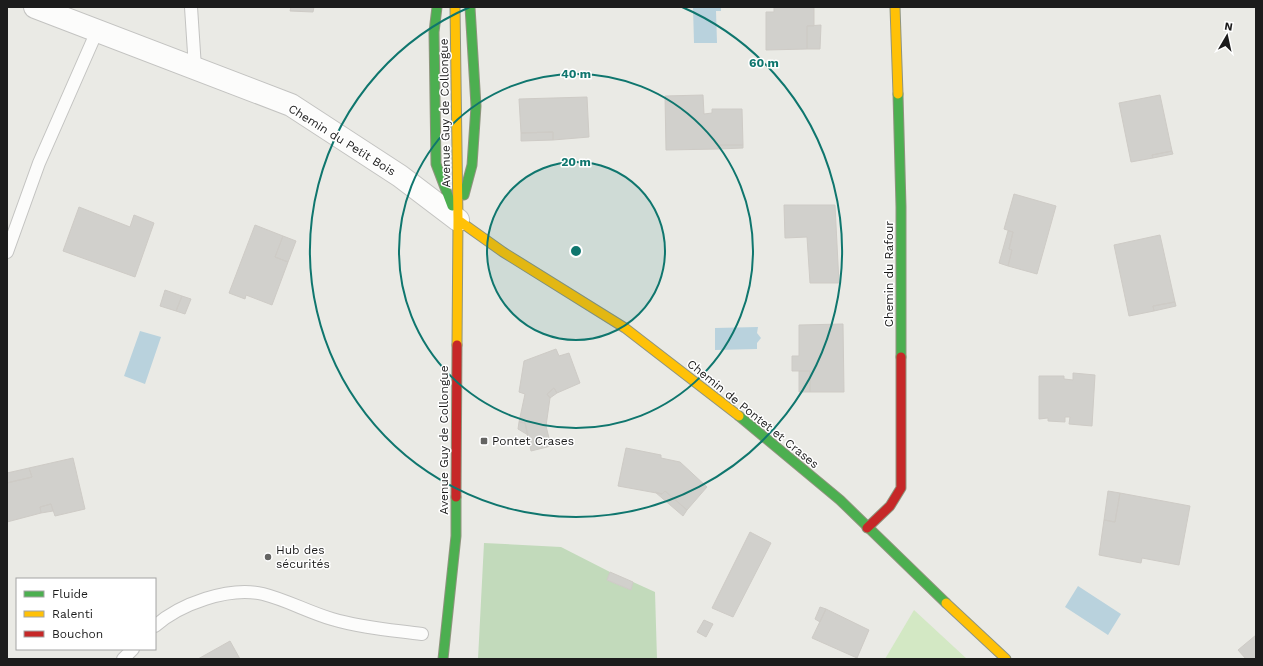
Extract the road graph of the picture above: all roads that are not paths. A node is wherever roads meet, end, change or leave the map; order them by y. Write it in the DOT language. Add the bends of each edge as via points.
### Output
graph roads {
  1 [pos="35,7"];
  2 [pos="191,7"];
  3 [pos="437,7"];
  4 [pos="455,7"];
  5 [pos="470,7"];
  6 [pos="895,7"];
  7 [pos="97,31"];
  8 [pos="195,68"];
  9 [pos="458,220"];
  10 [pos="10,237"];
  11 [pos="7,252"];
  12 [pos="867,528"];
  13 [pos="156,625"];
  14 [pos="422,634"];
  15 [pos="132,650"];
  16 [pos="124,659"];
  17 [pos="443,659"];
  18 [pos="1006,659"];
  1 -- 7 [label="street, Chemin du Petit Bois"];
  2 -- 8 [label="lane"];
  3 -- 9 [label="main road, Avenue Guy de Collongue" via="434,32 436,164"];
  4 -- 9 [label="main road, Avenue Guy de Collongue"];
  5 -- 9 [label="main road, Avenue Guy de Collongue" via="476,106 472,165"];
  6 -- 12 [label="main road, Chemin du Rafour" via="901,207 901,488 890,506"];
  7 -- 8 [label="street, Chemin du Petit Bois"];
  7 -- 10 [label="lane" via="39,163"];
  8 -- 9 [label="street, Chemin du Petit Bois" via="291,106 400,176"];
  9 -- 12 [label="main road, Chemin de Pontet et Crases" via="502,252 625,328 766,437 840,500"];
  9 -- 17 [label="main road, Avenue Guy de Collongue" via="456,536"];
  10 -- 11 [label="lane"];
  12 -- 18 [label="main road, Chemin de Pontet et Crases"];
  13 -- 14 [label="lane" via="174,613 211,597 233,592 262,594 332,619 360,626"];
  15 -- 16 [label="lane"];
}
